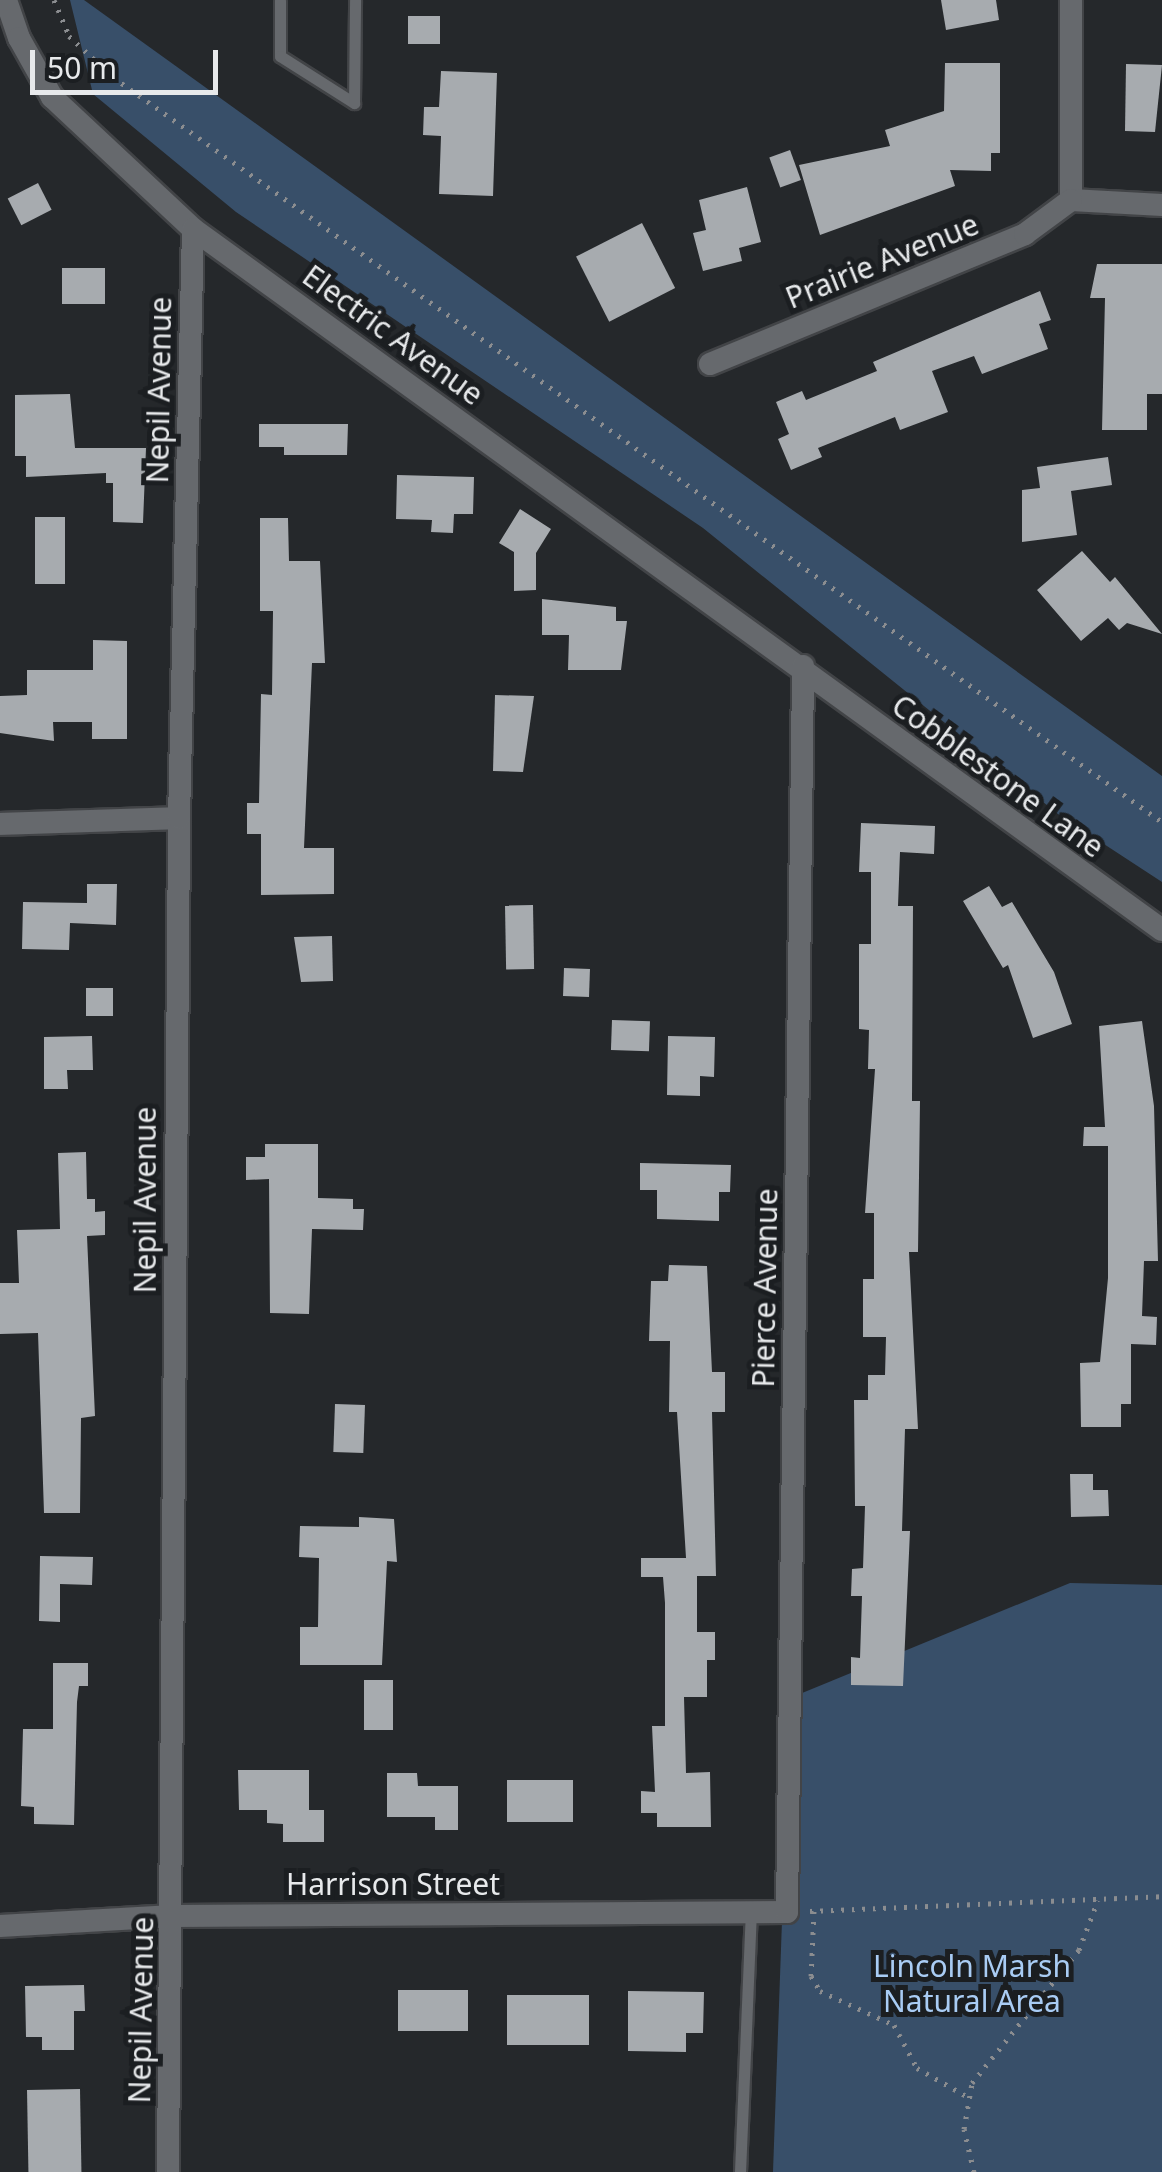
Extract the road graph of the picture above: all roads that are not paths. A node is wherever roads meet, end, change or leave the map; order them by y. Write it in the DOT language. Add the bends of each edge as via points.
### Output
graph roads {
  1 [pos="6,0"];
  2 [pos="280,0"];
  3 [pos="355,0"];
  4 [pos="1071,0"];
  5 [pos="1070,200"];
  6 [pos="1162,206"];
  7 [pos="193,229"];
  8 [pos="710,364"];
  9 [pos="803,666"];
  10 [pos="179,818"];
  11 [pos="0,824"];
  12 [pos="1162,930"];
  13 [pos="751,1912"];
  14 [pos="787,1912"];
  15 [pos="173,1916"];
  16 [pos="0,1926"];
  17 [pos="168,2172"];
  18 [pos="740,2172"];
  1 -- 7 [label="street, Electric Avenue" via="52,97"];
  2 -- 3 [label="lane" via="280,56 354,103"];
  4 -- 5 [label="street"];
  5 -- 6 [label="street"];
  5 -- 8 [label="street, Prairie Avenue" via="1025,234"];
  7 -- 9 [label="street, Electric Avenue"];
  7 -- 10 [label="street, Nepil Avenue"];
  9 -- 12 [label="street, Cobblestone Lane"];
  9 -- 14 [label="street, Pierce Avenue"];
  10 -- 11 [label="street"];
  10 -- 15 [label="street, Nepil Avenue"];
  13 -- 14 [label="street, Harrison Street"];
  13 -- 15 [label="street, Harrison Street"];
  13 -- 18 [label="lane"];
  15 -- 16 [label="street, Harrison Street"];
  15 -- 17 [label="street, Nepil Avenue"];
}
